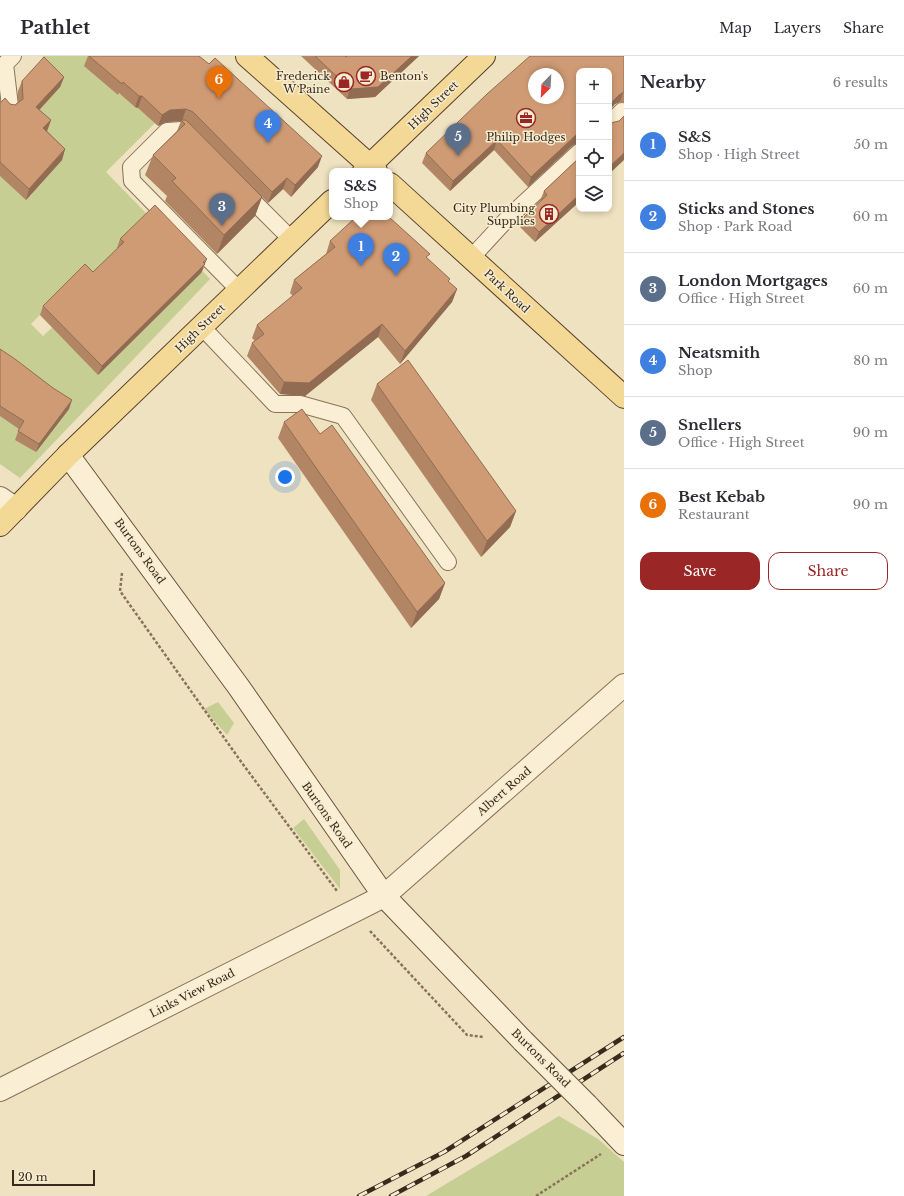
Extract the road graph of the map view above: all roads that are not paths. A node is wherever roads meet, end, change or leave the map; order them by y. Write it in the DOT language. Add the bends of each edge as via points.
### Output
graph roads {
  1 [pos="13,56"];
  2 [pos="247,56"];
  3 [pos="484,56"];
  4 [pos="10,106"];
  5 [pos="622,111"];
  6 [pos="612,121"];
  7 [pos="204,152"];
  8 [pos="576,155"];
  9 [pos="369,168"];
  10 [pos="371,168"];
  11 [pos="231,179"];
  12 [pos="393,187"];
  13 [pos="329,204"];
  14 [pos="292,240"];
  15 [pos="470,258"];
  16 [pos="239,290"];
  17 [pos="201,326"];
  18 [pos="624,397"];
  19 [pos="68,455"];
  20 [pos="8,503"];
  21 [pos="0,525"];
  22 [pos="448,562"];
  23 [pos="624,685"];
  24 [pos="384,896"];
  25 [pos="0,1090"];
  26 [pos="623,1143"];
  1 -- 4 [label="lane" via="6,64"];
  2 -- 9 [label="main road"];
  3 -- 10 [label="main road, High Street"];
  5 -- 6 [label="lane"];
  7 -- 16 [label="lane" via="182,130 167,132 131,168 132,181"];
  8 -- 15 [label="lane" via="508,218"];
  11 -- 14 [label="lane"];
  12 -- 15 [label="main road, Park Road"];
  13 -- 14 [label="main road, High Street"];
  14 -- 16 [label="main road, High Street"];
  15 -- 18 [label="main road, Park Road"];
  16 -- 17 [label="main road, High Street"];
  17 -- 19 [label="main road, High Street"];
  17 -- 22 [label="lane" via="275,404 300,404 343,416"];
  19 -- 20 [label="main road, High Street"];
  19 -- 24 [label="street, Burtons Road" via="238,686"];
  20 -- 21 [label="main road, High Street"];
  23 -- 24 [label="street, Albert Road"];
  24 -- 25 [label="street, Links View Road"];
  24 -- 26 [label="street, Burtons Road, bridge"];
}
